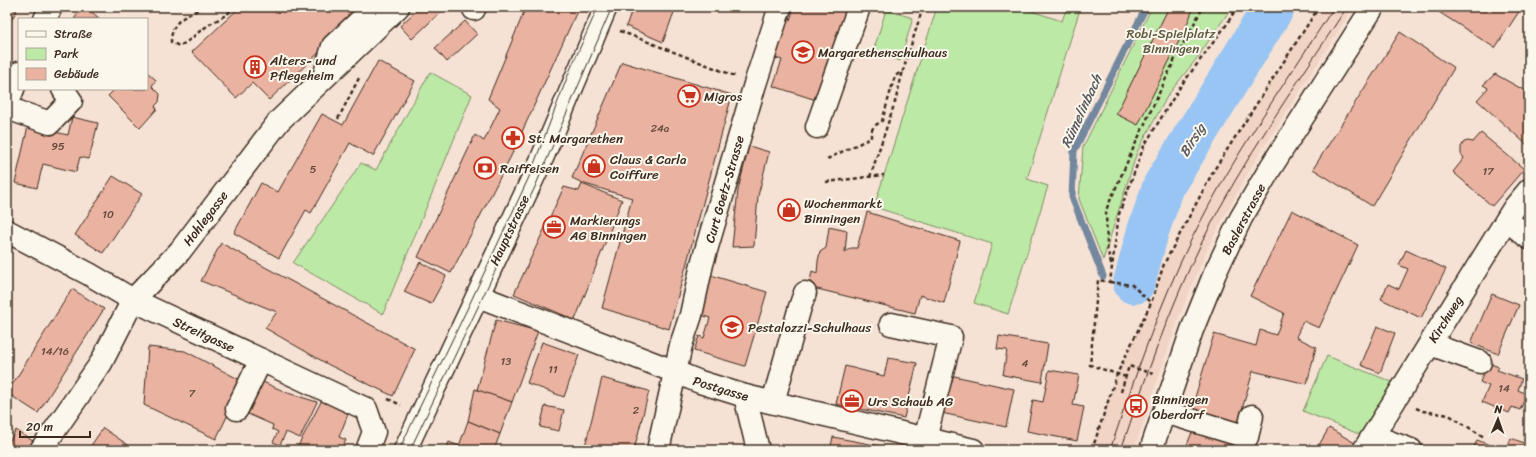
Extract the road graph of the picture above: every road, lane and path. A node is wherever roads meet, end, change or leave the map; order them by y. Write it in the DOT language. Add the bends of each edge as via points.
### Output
graph roads {
  1 [pos="51,7"];
  2 [pos="204,7"];
  3 [pos="235,7"];
  4 [pos="376,7"];
  5 [pos="398,7"];
  6 [pos="606,7"];
  7 [pos="780,7"];
  8 [pos="859,7"];
  9 [pos="923,7"];
  10 [pos="1203,7"];
  11 [pos="1237,7"];
  12 [pos="1319,7"];
  13 [pos="1373,7"];
  14 [pos="46,18"];
  15 [pos="644,40"];
  16 [pos="903,71"];
  17 [pos="18,76"];
  18 [pos="323,78"];
  19 [pos="755,84"];
  20 [pos="64,90"];
  21 [pos="7,106"];
  22 [pos="818,127"];
  23 [pos="827,159"];
  24 [pos="884,175"];
  25 [pos="870,177"];
  26 [pos="826,182"];
  27 [pos="1526,197"];
  28 [pos="1507,220"];
  29 [pos="7,231"];
  30 [pos="1529,238"];
  31 [pos="1112,266"];
  32 [pos="1110,282"];
  33 [pos="478,296"];
  34 [pos="133,300"];
  35 [pos="802,300"];
  36 [pos="1151,303"];
  37 [pos="891,324"];
  38 [pos="1430,344"];
  39 [pos="261,360"];
  40 [pos="1480,362"];
  41 [pos="675,373"];
  42 [pos="1117,374"];
  43 [pos="1156,375"];
  44 [pos="1126,377"];
  45 [pos="1121,392"];
  46 [pos="745,396"];
  47 [pos="1396,399"];
  48 [pos="773,402"];
  49 [pos="237,409"];
  50 [pos="1164,412"];
  51 [pos="1252,416"];
  52 [pos="1484,437"];
  53 [pos="924,439"];
  54 [pos="1368,443"];
  55 [pos="41,450"];
  56 [pos="367,450"];
  57 [pos="405,450"];
  58 [pos="658,450"];
  59 [pos="758,450"];
  60 [pos="972,450"];
  61 [pos="1092,450"];
  62 [pos="1151,450"];
  63 [pos="1411,450"];
  1 -- 14 [label="street"];
  2 -- 3 [label="path" via="180,19 171,34 171,42 180,46 187,43"];
  4 -- 18 [label="street" via="333,46"];
  5 -- 18 [label="street, Hohlegasse"];
  6 -- 33 [label="street, Hauptstrasse" via="540,163"];
  7 -- 19 [label="street, Curt Goetz-Strasse"];
  8 -- 22 [label="street"];
  9 -- 16 [label="path"];
  10 -- 31 [label="path" via="1175,60 1106,210 1107,248"];
  11 -- 31 [label="path" via="1180,87 1144,146 1120,214"];
  12 -- 36 [label="path" via="1214,170 1164,264"];
  13 -- 50 [label="street, Baslerstrasse" via="1271,167 1242,218 1215,273 1192,330"];
  15 -- 19 [label="path"];
  16 -- 23 [label="path" via="895,76 882,120 874,126 871,138"];
  16 -- 25 [label="path"];
  17 -- 21 [label="street"];
  18 -- 34 [label="street, Hohlegasse" via="279,121 180,251"];
  19 -- 41 [label="street, Curt Goetz-Strasse" via="702,264"];
  20 -- 21 [label="street" via="71,101 50,123"];
  24 -- 25 [label="path"];
  25 -- 26 [label="path"];
  27 -- 28 [label="street, Kirchweg"];
  28 -- 30 [label="street"];
  28 -- 38 [label="street, Kirchweg"];
  29 -- 34 [label="street, Streitgasse"];
  31 -- 32 [label="path"];
  32 -- 36 [label="path" via="1132,285"];
  32 -- 42 [label="path" via="1098,280 1090,365"];
  33 -- 41 [label="street, Postgasse"];
  33 -- 57 [label="street, Hauptstrasse"];
  34 -- 39 [label="street, Streitgasse"];
  34 -- 55 [label="street, Hohlegasse" via="101,363"];
  35 -- 48 [label="street"];
  36 -- 42 [label="path"];
  37 -- 53 [label="street" via="951,337"];
  38 -- 40 [label="street"];
  38 -- 47 [label="street, Kirchweg"];
  39 -- 49 [label="street"];
  39 -- 56 [label="street, Streitgasse" via="366,409 374,432"];
  41 -- 46 [label="street, Postgasse"];
  41 -- 58 [label="street, Curt Goetz-Strasse"];
  42 -- 44 [label="path"];
  42 -- 61 [label="path"];
  43 -- 44 [label="path" via="1130,366"];
  44 -- 45 [label="path"];
  46 -- 48 [label="street, Postgasse"];
  46 -- 59 [label="street"];
  47 -- 52 [label="path" via="1423,411 1449,415"];
  47 -- 54 [label="street, Kirchweg"];
  48 -- 53 [label="street, Postgasse"];
  50 -- 51 [label="street" via="1247,437"];
  50 -- 62 [label="street, Baslerstrasse"];
  53 -- 60 [label="street, Postgasse"];
  54 -- 63 [label="street"];
}
